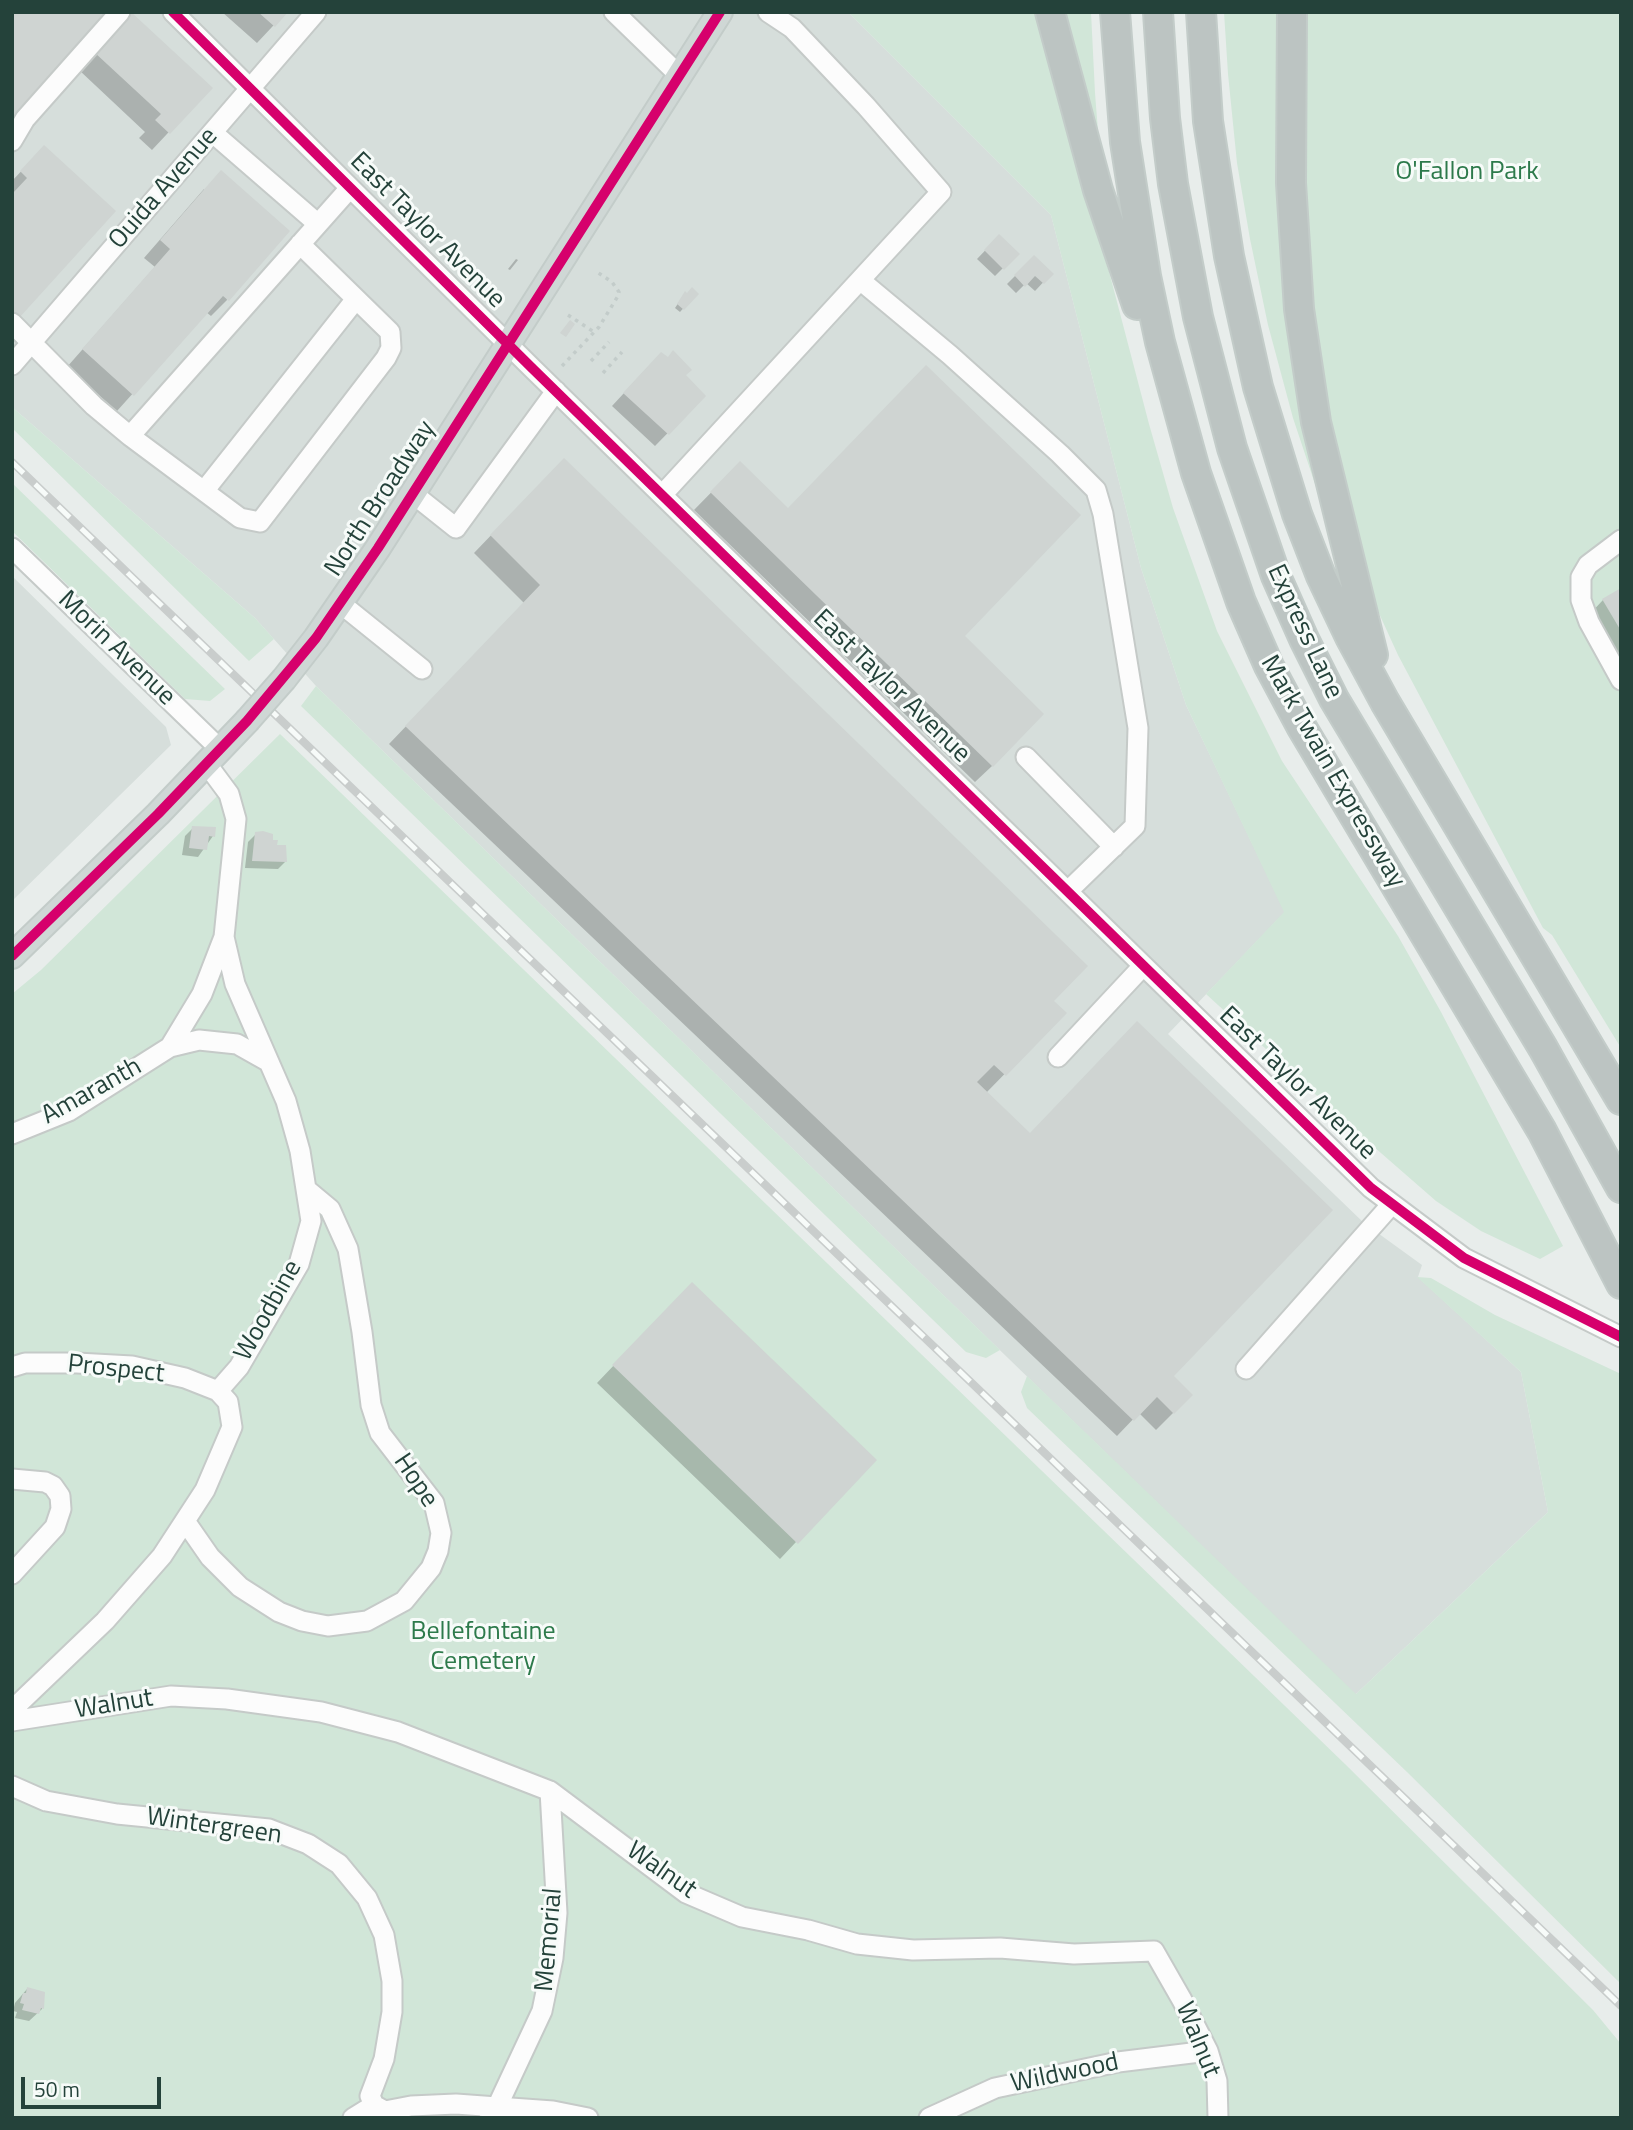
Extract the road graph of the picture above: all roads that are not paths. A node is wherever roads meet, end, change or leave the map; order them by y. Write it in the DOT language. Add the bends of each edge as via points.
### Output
graph roads {
  1 [pos="120,12"];
  2 [pos="173,12"];
  3 [pos="316,12"];
  4 [pos="720,12"];
  5 [pos="768,12"];
  6 [pos="1050,12"];
  7 [pos="1115,12"];
  8 [pos="1158,12"];
  9 [pos="1201,12"];
  10 [pos="1293,12"];
  11 [pos="620,14"];
  12 [pos="679,75"];
  13 [pos="250,89"];
  14 [pos="212,133"];
  15 [pos="12,141"];
  16 [pos="350,188"];
  17 [pos="318,224"];
  18 [pos="300,244"];
  19 [pos="860,280"];
  20 [pos="356,299"];
  21 [pos="12,323"];
  22 [pos="32,342"];
  23 [pos="508,344"];
  24 [pos="12,365"];
  25 [pos="556,391"];
  26 [pos="1177,409"];
  27 [pos="130,436"];
  28 [pos="204,491"];
  29 [pos="412,493"];
  30 [pos="662,495"];
  31 [pos="1621,540"];
  32 [pos="12,548"];
  33 [pos="340,603"];
  34 [pos="422,669"];
  35 [pos="1621,681"];
  36 [pos="1385,702"];
  37 [pos="213,756"];
  38 [pos="1026,757"];
  39 [pos="1114,847"];
  40 [pos="1068,891"];
  41 [pos="224,936"];
  42 [pos="12,956"];
  43 [pos="1143,966"];
  44 [pos="170,1047"];
  45 [pos="1058,1057"];
  46 [pos="270,1062"];
  47 [pos="1621,1100"];
  48 [pos="12,1134"];
  49 [pos="1621,1188"];
  50 [pos="306,1189"];
  51 [pos="1391,1205"];
  52 [pos="1607,1254"];
  53 [pos="1621,1284"];
  54 [pos="1621,1304"];
  55 [pos="1621,1337"];
  56 [pos="12,1367"];
  57 [pos="1246,1369"];
  58 [pos="218,1391"];
  59 [pos="12,1479"];
  60 [pos="185,1521"];
  61 [pos="12,1574"];
  62 [pos="12,1710"];
  63 [pos="12,1721"];
  64 [pos="12,1786"];
  65 [pos="550,1791"];
  66 [pos="1208,2051"];
  67 [pos="374,2105"];
  68 [pos="493,2112"];
  69 [pos="353,2118"];
  70 [pos="588,2118"];
  71 [pos="929,2118"];
  72 [pos="1218,2118"];
  1 -- 15 [label="street" via="25,119"];
  2 -- 13 [label="street, East Taylor Avenue"];
  3 -- 13 [label="street, Ouida Avenue"];
  4 -- 12 [label="main road, North Broadway"];
  5 -- 19 [label="street" via="792,28 941,192"];
  6 -- 26 [label="highway" via="1098,190"];
  7 -- 26 [label="highway, Mark Twain Expressway" via="1135,210"];
  8 -- 49 [label="highway, Express Lane" via="1173,184 1198,317 1232,448 1276,576 1334,699 1544,1048"];
  9 -- 36 [label="highway" via="1217,189 1258,387 1321,576"];
  10 -- 36 [label="highway" via="1291,183 1301,322 1316,422"];
  11 -- 12 [label="street"];
  12 -- 23 [label="main road, North Broadway"];
  13 -- 14 [label="street, Ouida Avenue"];
  13 -- 16 [label="street, East Taylor Avenue"];
  14 -- 17 [label="street"];
  14 -- 22 [label="street, Ouida Avenue"];
  16 -- 17 [label="street"];
  16 -- 23 [label="street, East Taylor Avenue"];
  17 -- 18 [label="street"];
  18 -- 20 [label="street"];
  18 -- 27 [label="street"];
  19 -- 30 [label="street"];
  19 -- 39 [label="street" via="950,355 1096,490 1138,728 1135,826"];
  20 -- 28 [label="street"];
  20 -- 28 [label="street" via="390,332 391,348 260,522 240,518"];
  21 -- 22 [label="street"];
  22 -- 24 [label="street, Ouida Avenue"];
  22 -- 27 [label="street"];
  23 -- 25 [label="street, East Taylor Avenue"];
  23 -- 29 [label="main road, North Broadway"];
  25 -- 29 [label="street" via="456,528"];
  25 -- 30 [label="street, East Taylor Avenue"];
  26 -- 52 [label="highway, Mark Twain Expressway" via="1217,538 1269,667 1542,1131"];
  27 -- 28 [label="street"];
  29 -- 33 [label="main road, North Broadway"];
  30 -- 40 [label="street, East Taylor Avenue"];
  31 -- 35 [label="street" via="1588,565 1581,577 1585,611"];
  32 -- 37 [label="street, Morin Avenue"];
  33 -- 34 [label="street"];
  33 -- 37 [label="main road, North Broadway, bridge" via="284,679"];
  36 -- 47 [label="highway"];
  37 -- 41 [label="street, Woodbine" via="236,819"];
  37 -- 42 [label="main road, North Broadway"];
  38 -- 39 [label="street"];
  39 -- 40 [label="street"];
  40 -- 43 [label="street, East Taylor Avenue"];
  41 -- 44 [label="street, Amaranth" via="202,994"];
  41 -- 46 [label="street, Woodbine" via="235,984"];
  43 -- 45 [label="street"];
  43 -- 51 [label="street, East Taylor Avenue"];
  44 -- 46 [label="street, Amaranth" via="199,1040 237,1044"];
  44 -- 48 [label="street, Amaranth" via="69,1111"];
  46 -- 50 [label="street, Woodbine" via="300,1150"];
  50 -- 58 [label="street, Woodbine" via="312,1221 299,1264 239,1367"];
  50 -- 60 [label="street, Hope" via="330,1209 348,1248 371,1405 380,1433 434,1503 442,1533 438,1551 431,1568 404,1601 367,1622 328,1626 279,1612 240,1587 210,1557"];
  51 -- 55 [label="street, East Taylor Avenue" via="1464,1258"];
  51 -- 57 [label="street"];
  52 -- 53 [label="highway, Mark Twain Expressway"];
  52 -- 54 [label="highway"];
  56 -- 58 [label="street, Prospect" via="25,1363 132,1366"];
  58 -- 60 [label="street" via="228,1402 232,1427 205,1490"];
  59 -- 61 [label="street" via="53,1486 61,1509 55,1527"];
  60 -- 62 [label="street" via="162,1556 105,1621"];
  63 -- 65 [label="street, Walnut" via="172,1696 254,1703 321,1712 398,1732"];
  64 -- 67 [label="street, Wintergreen" via="46,1801 117,1814 269,1829 308,1844 339,1864 367,1898 384,1935 392,1982 393,2012 384,2059 370,2096"];
  65 -- 66 [label="street, Walnut" via="686,1893 742,1917 857,1944 913,1950 1154,1951"];
  65 -- 68 [label="street, Memorial" via="557,1913 553,1958 542,2011"];
  66 -- 71 [label="street, Wildwood" via="1118,2062 995,2088"];
  66 -- 72 [label="street, Walnut" via="1217,2081"];
  67 -- 68 [label="street" via="385,2110 456,2104"];
  67 -- 69 [label="street"];
  68 -- 70 [label="street" via="553,2111"];
}
